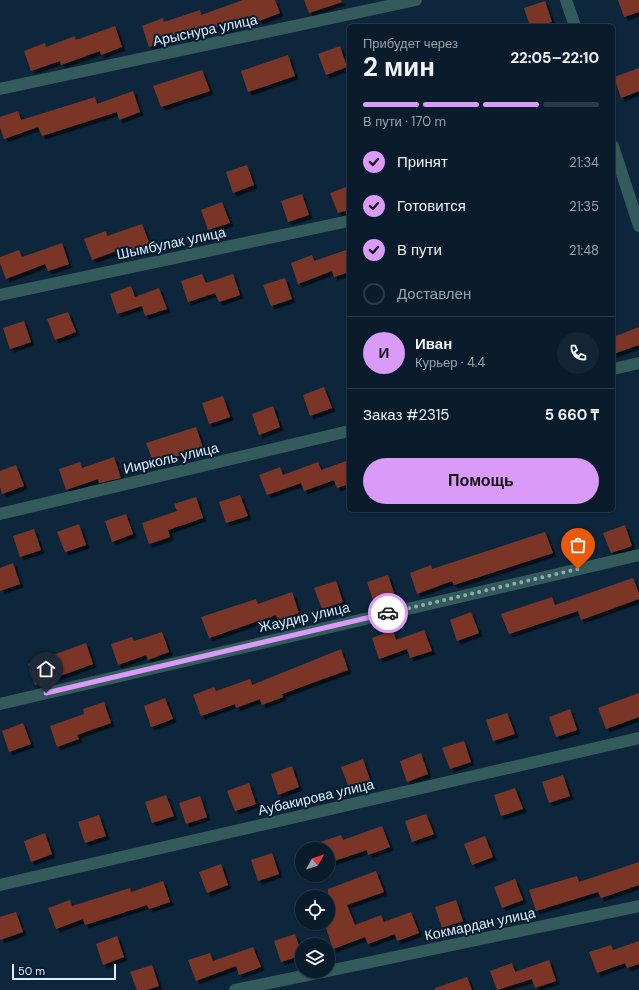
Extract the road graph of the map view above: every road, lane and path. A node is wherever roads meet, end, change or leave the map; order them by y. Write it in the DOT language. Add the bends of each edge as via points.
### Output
graph roads {
  1 [pos="416,0"];
  2 [pos="566,0"];
  3 [pos="574,24"];
  4 [pos="0,89"];
  5 [pos="616,165"];
  6 [pos="347,221"];
  7 [pos="639,226"];
  8 [pos="0,294"];
  9 [pos="639,363"];
  10 [pos="615,369"];
  11 [pos="347,431"];
  12 [pos="0,514"];
  13 [pos="639,555"];
  14 [pos="0,704"];
  15 [pos="639,738"];
  16 [pos="0,885"];
  17 [pos="639,906"];
  18 [pos="335,969"];
  19 [pos="295,978"];
  20 [pos="235,990"];
  1 -- 4 [label="street, Арыснура улица"];
  2 -- 3 [label="street"];
  5 -- 7 [label="street"];
  6 -- 8 [label="street, Шымбулак улица"];
  9 -- 10 [label="street"];
  11 -- 12 [label="street, Иирколь улица"];
  13 -- 14 [label="street, Жаудир улица"];
  15 -- 16 [label="street, Аубакирова улица"];
  17 -- 18 [label="street, Кокмардан улица"];
  19 -- 20 [label="street, Кокмардан улица"];
}
